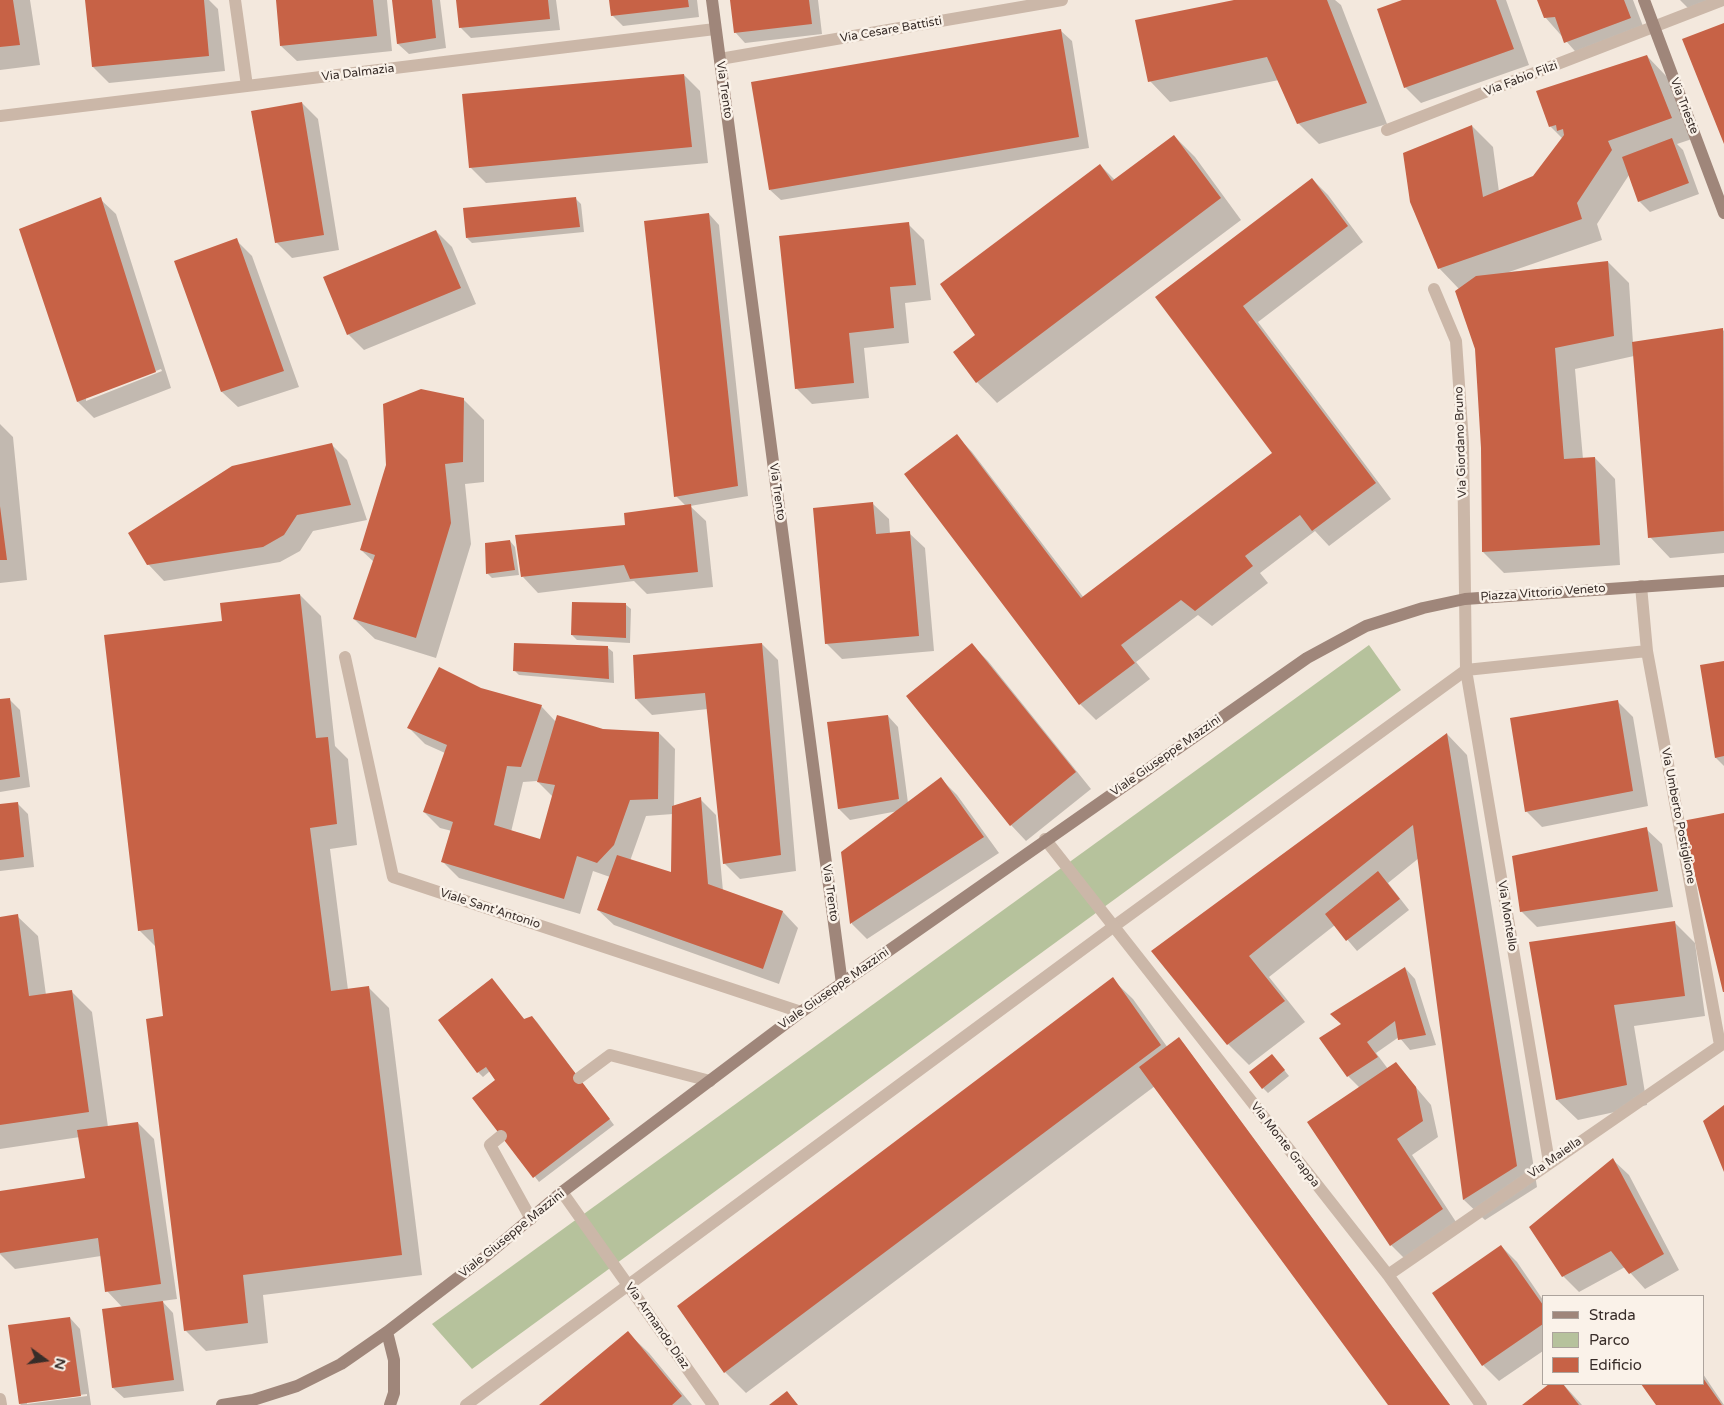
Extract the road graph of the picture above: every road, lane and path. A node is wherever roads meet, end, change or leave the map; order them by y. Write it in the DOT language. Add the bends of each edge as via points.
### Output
graph roads {
  1 [pos="235,0"];
  2 [pos="712,0"];
  3 [pos="1062,0"];
  4 [pos="1644,0"];
  5 [pos="1722,0"];
  6 [pos="1654,27"];
  7 [pos="715,29"];
  8 [pos="720,59"];
  9 [pos="247,86"];
  10 [pos="0,116"];
  11 [pos="1387,130"];
  12 [pos="1724,213"];
  13 [pos="1434,290"];
  14 [pos="1724,581"];
  15 [pos="1641,586"];
  16 [pos="1465,599"];
  17 [pos="1647,651"];
  18 [pos="344,657"];
  19 [pos="1466,670"];
  20 [pos="1045,840"];
  21 [pos="1113,927"];
  22 [pos="842,984"];
  23 [pos="801,1012"];
  24 [pos="1722,1044"];
  25 [pos="579,1078"];
  26 [pos="710,1081"];
  27 [pos="501,1136"];
  28 [pos="1549,1162"];
  29 [pos="562,1192"];
  30 [pos="531,1219"];
  31 [pos="1388,1275"];
  32 [pos="629,1287"];
  33 [pos="387,1332"];
  34 [pos="0,1399"];
  35 [pos="1,1405"];
  36 [pos="222,1405"];
  37 [pos="390,1405"];
  38 [pos="466,1405"];
  39 [pos="712,1405"];
  40 [pos="1481,1405"];
  1 -- 9 [label="street"];
  2 -- 7 [label="main road, Via Trento"];
  3 -- 8 [label="street, Via Cesare Battisti"];
  4 -- 6 [label="main road, Via Trieste"];
  5 -- 6 [label="street, Via Fabio Filzi"];
  6 -- 11 [label="street, Via Fabio Filzi"];
  6 -- 12 [label="main road, Via Trieste"];
  7 -- 8 [label="main road, Via Trento"];
  7 -- 9 [label="street, Via Dalmazia"];
  8 -- 22 [label="main road, Via Trento"];
  9 -- 10 [label="street, Via Dalmazia"];
  13 -- 16 [label="street, Via Giordano Bruno" via="1456,341 1463,443"];
  14 -- 15 [label="main road, Piazza Vittorio Veneto"];
  15 -- 16 [label="main road, Piazza Vittorio Veneto"];
  15 -- 17 [label="street, Via Umberto Postiglione"];
  16 -- 19 [label="street, Piazza Vittorio Veneto"];
  16 -- 20 [label="main road, Viale Giuseppe Mazzini" via="1366,626 1307,658"];
  17 -- 19 [label="street"];
  17 -- 24 [label="street, Via Umberto Postiglione"];
  18 -- 23 [label="street, Viale Sant'Antonio" via="393,877"];
  19 -- 21 [label="street"];
  19 -- 28 [label="street, Via Montello"];
  20 -- 21 [label="street, Via Monte Grappa"];
  20 -- 22 [label="main road, Viale Giuseppe Mazzini"];
  21 -- 31 [label="street, Via Monte Grappa"];
  21 -- 32 [label="street"];
  22 -- 23 [label="main road, Viale Giuseppe Mazzini"];
  23 -- 26 [label="main road, Viale Giuseppe Mazzini"];
  24 -- 28 [label="street, Via Maiella"];
  25 -- 26 [label="street" via="610,1055"];
  26 -- 29 [label="main road, Viale Giuseppe Mazzini"];
  27 -- 30 [label="street" via="490,1144"];
  28 -- 31 [label="street, Via Maiella"];
  29 -- 30 [label="main road, Viale Giuseppe Mazzini"];
  29 -- 32 [label="street, Via Armando Diaz"];
  30 -- 33 [label="main road, Viale Giuseppe Mazzini"];
  31 -- 40 [label="street, Via Monte Grappa"];
  32 -- 38 [label="street"];
  32 -- 39 [label="street, Via Armando Diaz"];
  33 -- 36 [label="main road, Viale Giuseppe Mazzini" via="340,1364 297,1386 253,1400"];
  33 -- 37 [label="main road" via="394,1360 394,1393"];
  34 -- 35 [label="street"];
}
